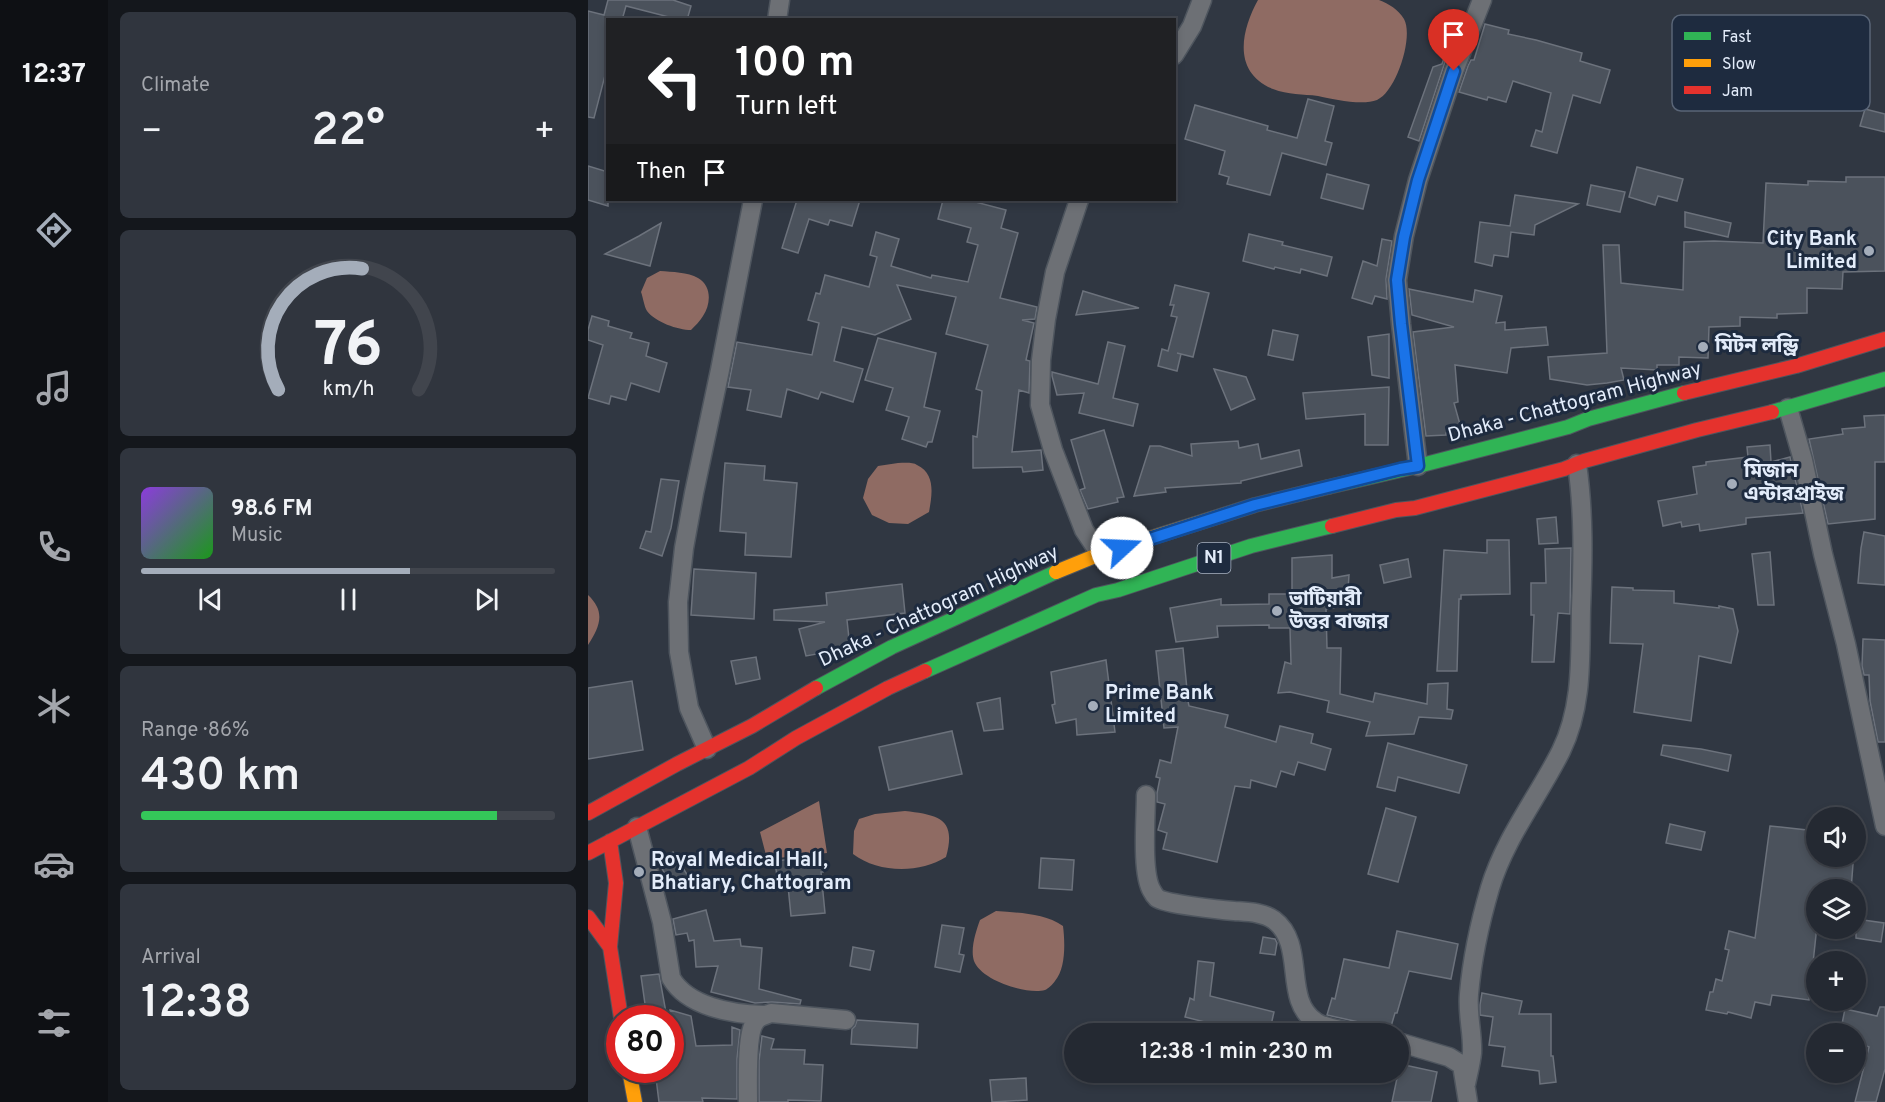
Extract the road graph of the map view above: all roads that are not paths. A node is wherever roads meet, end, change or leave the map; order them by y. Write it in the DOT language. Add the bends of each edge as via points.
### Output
graph roads {
  1 [pos="780,0"];
  2 [pos="1202,0"];
  3 [pos="1482,0"];
  4 [pos="777,18"];
  5 [pos="1176,53"];
  6 [pos="753,201"];
  7 [pos="1079,201"];
  8 [pos="1885,339"];
  9 [pos="1885,379"];
  10 [pos="1788,408"];
  11 [pos="1577,464"];
  12 [pos="1418,466"];
  13 [pos="1100,554"];
  14 [pos="706,749"];
  15 [pos="1146,795"];
  16 [pos="588,813"];
  17 [pos="1885,826"];
  18 [pos="637,827"];
  19 [pos="610,841"];
  20 [pos="588,853"];
  21 [pos="588,917"];
  22 [pos="610,947"];
  23 [pos="619,1005"];
  24 [pos="763,1015"];
  25 [pos="846,1020"];
  26 [pos="1318,1023"];
  27 [pos="1409,1045"];
  28 [pos="631,1083"];
  29 [pos="1467,1093"];
  30 [pos="635,1102"];
  31 [pos="748,1102"];
  1 -- 4 [label="street"];
  2 -- 5 [label="street"];
  3 -- 12 [label="street" via="1418,180 1397,280"];
  6 -- 14 [label="street" via="694,493 678,602 679,652 689,708"];
  7 -- 13 [label="street" via="1055,272 1046,319 1040,405 1084,530"];
  8 -- 12 [label="main road, Dhaka - Chattogram Highway / N1"];
  9 -- 10 [label="main road, N1"];
  10 -- 11 [label="main road, N1"];
  10 -- 17 [label="street" via="1846,644"];
  11 -- 18 [label="main road, N1" via="1415,508 1251,546 1096,595 888,688"];
  11 -- 29 [label="street" via="1582,525 1578,696 1561,750 1512,836 1491,886 1468,996 1472,1053"];
  12 -- 13 [label="main road, Dhaka - Chattogram Highway / N1" via="1255,505"];
  13 -- 14 [label="main road, Dhaka - Chattogram Highway / N1" via="892,647"];
  14 -- 16 [label="main road, Dhaka - Chattogram Highway / N1"];
  15 -- 26 [label="street" via="1146,868 1150,889 1158,899 1273,919 1284,930 1290,945 1304,1011"];
  18 -- 19 [label="main road, N1"];
  18 -- 24 [label="street" via="675,984 698,1001 748,1015"];
  19 -- 20 [label="main road, N1"];
  19 -- 22 [label="main road" via="616,883"];
  21 -- 22 [label="main road"];
  22 -- 23 [label="main road"];
  24 -- 25 [label="street"];
  24 -- 31 [label="street" via="754,1022 750,1040"];
  27 -- 29 [label="street" via="1462,1065"];
  28 -- 30 [label="main road"];
}
